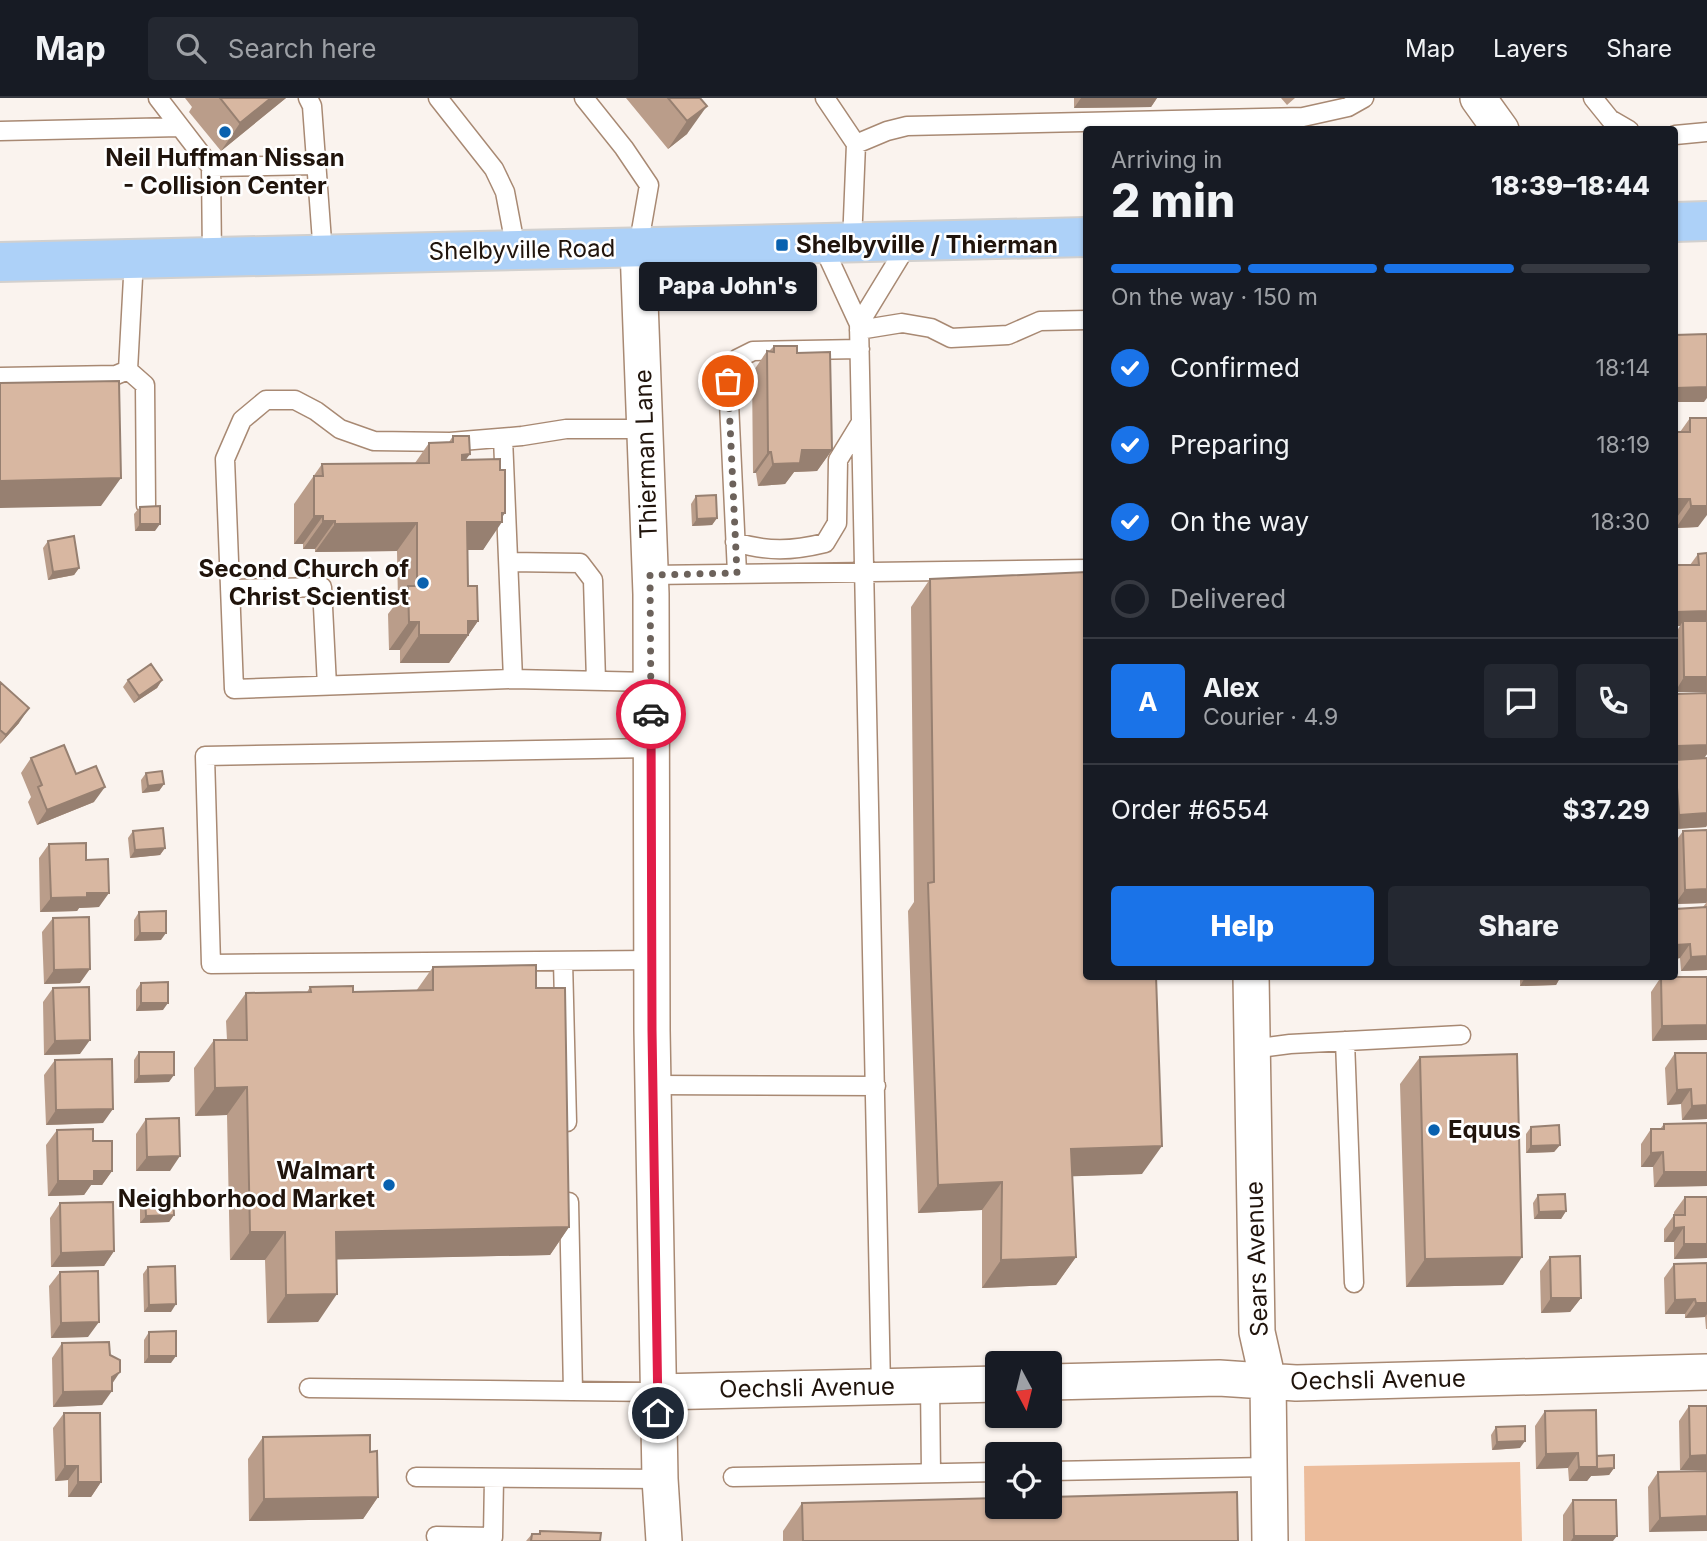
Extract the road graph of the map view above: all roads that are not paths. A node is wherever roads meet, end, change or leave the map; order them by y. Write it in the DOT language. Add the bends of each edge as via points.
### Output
graph roads {
  1 [pos="158,98"];
  2 [pos="309,98"];
  3 [pos="438,98"];
  4 [pos="584,98"];
  5 [pos="825,98"];
  6 [pos="1364,98"];
  7 [pos="1478,98"];
  8 [pos="1593,98"];
  9 [pos="1498,126"];
  10 [pos="1622,126"];
  11 [pos="180,127"];
  12 [pos="0,131"];
  13 [pos="1707,132"];
  14 [pos="1678,135"];
  15 [pos="856,144"];
  16 [pos="317,165"];
  17 [pos="211,167"];
  18 [pos="1707,221"];
  19 [pos="1678,222"];
  20 [pos="1083,237"];
  21 [pos="909,242"];
  22 [pos="837,244"];
  23 [pos="638,248"];
  24 [pos="516,250"];
  25 [pos="323,255"];
  26 [pos="212,257"];
  27 [pos="134,259"];
  28 [pos="0,261"];
  29 [pos="1083,320"];
  30 [pos="859,327"];
  31 [pos="860,349"];
  32 [pos="128,370"];
  33 [pos="0,377"];
  34 [pos="861,422"];
  35 [pos="645,429"];
  36 [pos="503,438"];
  37 [pos="146,505"];
  38 [pos="735,542"];
  39 [pos="509,562"];
  40 [pos="1083,569"];
  41 [pos="864,572"];
  42 [pos="737,573"];
  43 [pos="650,575"];
  44 [pos="230,589"];
  45 [pos="513,679"];
  46 [pos="596,681"];
  47 [pos="651,682"];
  48 [pos="327,685"];
  49 [pos="651,748"];
  50 [pos="652,960"];
  51 [pos="563,961"];
  52 [pos="1251,980"];
  53 [pos="1461,1035"];
  54 [pos="1345,1041"];
  55 [pos="1251,1049"];
  56 [pos="653,1085"];
  57 [pos="876,1086"];
  58 [pos="568,1142"];
  59 [pos="568,1182"];
  60 [pos="1354,1283"];
  61 [pos="1707,1372"];
  62 [pos="1268,1381"];
  63 [pos="1062,1382"];
  64 [pos="985,1384"];
  65 [pos="930,1385"];
  66 [pos="881,1387"];
  67 [pos="309,1388"];
  68 [pos="573,1391"];
  69 [pos="658,1392"];
  70 [pos="1268,1467"];
  71 [pos="1062,1471"];
  72 [pos="985,1472"];
  73 [pos="931,1473"];
  74 [pos="416,1477"];
  75 [pos="733,1477"];
  76 [pos="494,1478"];
  77 [pos="660,1479"];
  78 [pos="436,1536"];
  79 [pos="664,1541"];
  80 [pos="1270,1541"];
  1 -- 11 [label="lane"];
  2 -- 16 [label="lane"];
  3 -- 24 [label="lane" via="494,169 505,191"];
  4 -- 23 [label="lane" via="649,185"];
  5 -- 15 [label="lane"];
  6 -- 15 [label="lane" via="1348,107 1303,117 908,126"];
  7 -- 9 [label="street"];
  8 -- 10 [label="lane"];
  11 -- 12 [label="lane"];
  11 -- 17 [label="lane"];
  13 -- 14 [label="lane"];
  15 -- 22 [label="lane"];
  16 -- 17 [label="lane"];
  16 -- 25 [label="lane"];
  17 -- 26 [label="lane"];
  18 -- 19 [label="main road"];
  20 -- 21 [label="main road, Shelbyville Road"];
  21 -- 22 [label="main road, Shelbyville Road"];
  21 -- 30 [label="lane"];
  22 -- 23 [label="main road, Shelbyville Road"];
  22 -- 30 [label="lane"];
  23 -- 24 [label="main road, Shelbyville Road"];
  23 -- 35 [label="street, Thierman Lane"];
  24 -- 25 [label="main road, Shelbyville Road"];
  25 -- 26 [label="main road, Shelbyville Road"];
  26 -- 27 [label="main road, Shelbyville Road"];
  27 -- 28 [label="main road, Shelbyville Road"];
  27 -- 32 [label="lane"];
  29 -- 30 [label="lane" via="1040,321 1008,335 951,338 931,328 902,323"];
  30 -- 31 [label="lane"];
  31 -- 34 [label="lane"];
  31 -- 38 [label="lane" via="753,351 737,359 728,381"];
  32 -- 33 [label="lane" via="116,375"];
  32 -- 37 [label="lane" via="145,385"];
  34 -- 38 [label="lane" via="838,460 837,523 825,543 761,550"];
  34 -- 41 [label="lane"];
  35 -- 36 [label="lane" via="566,429"];
  35 -- 43 [label="street, Thierman Lane"];
  36 -- 39 [label="lane"];
  36 -- 44 [label="lane" via="374,441 340,429 295,400 266,400 242,420 225,458"];
  38 -- 42 [label="lane"];
  39 -- 45 [label="lane"];
  39 -- 46 [label="lane" via="580,562 593,580"];
  40 -- 41 [label="lane"];
  41 -- 42 [label="lane"];
  41 -- 57 [label="lane"];
  42 -- 43 [label="lane"];
  43 -- 47 [label="street, Thierman Lane"];
  44 -- 48 [label="lane" via="322,587"];
  44 -- 48 [label="lane" via="234,688"];
  45 -- 46 [label="lane"];
  45 -- 48 [label="lane"];
  46 -- 47 [label="lane"];
  47 -- 49 [label="street, Thierman Lane"];
  49 -- 50 [label="street, Thierman Lane"];
  49 -- 51 [label="lane" via="205,755 211,964"];
  50 -- 51 [label="lane"];
  50 -- 56 [label="street, Thierman Lane"];
  51 -- 58 [label="lane"];
  52 -- 55 [label="street, Sears Avenue"];
  53 -- 54 [label="lane"];
  54 -- 55 [label="lane"];
  54 -- 60 [label="lane"];
  55 -- 62 [label="street, Sears Avenue" via="1257,1332"];
  56 -- 57 [label="lane"];
  56 -- 69 [label="street, Thierman Lane"];
  57 -- 66 [label="lane"];
  59 -- 68 [label="lane"];
  61 -- 62 [label="street, Oechsli Avenue"];
  62 -- 63 [label="street, Oechsli Avenue"];
  62 -- 70 [label="street, Sears Avenue"];
  64 -- 65 [label="street, Oechsli Avenue"];
  65 -- 66 [label="street, Oechsli Avenue"];
  65 -- 73 [label="lane"];
  66 -- 69 [label="street, Oechsli Avenue"];
  67 -- 68 [label="lane"];
  68 -- 69 [label="lane"];
  69 -- 77 [label="street, Thierman Lane"];
  70 -- 71 [label="lane"];
  70 -- 80 [label="street, Sears Avenue"];
  72 -- 73 [label="lane"];
  73 -- 75 [label="lane"];
  74 -- 76 [label="lane"];
  76 -- 77 [label="lane"];
  76 -- 78 [label="lane" via="493,1537"];
  77 -- 79 [label="street, Thierman Lane"];
}
